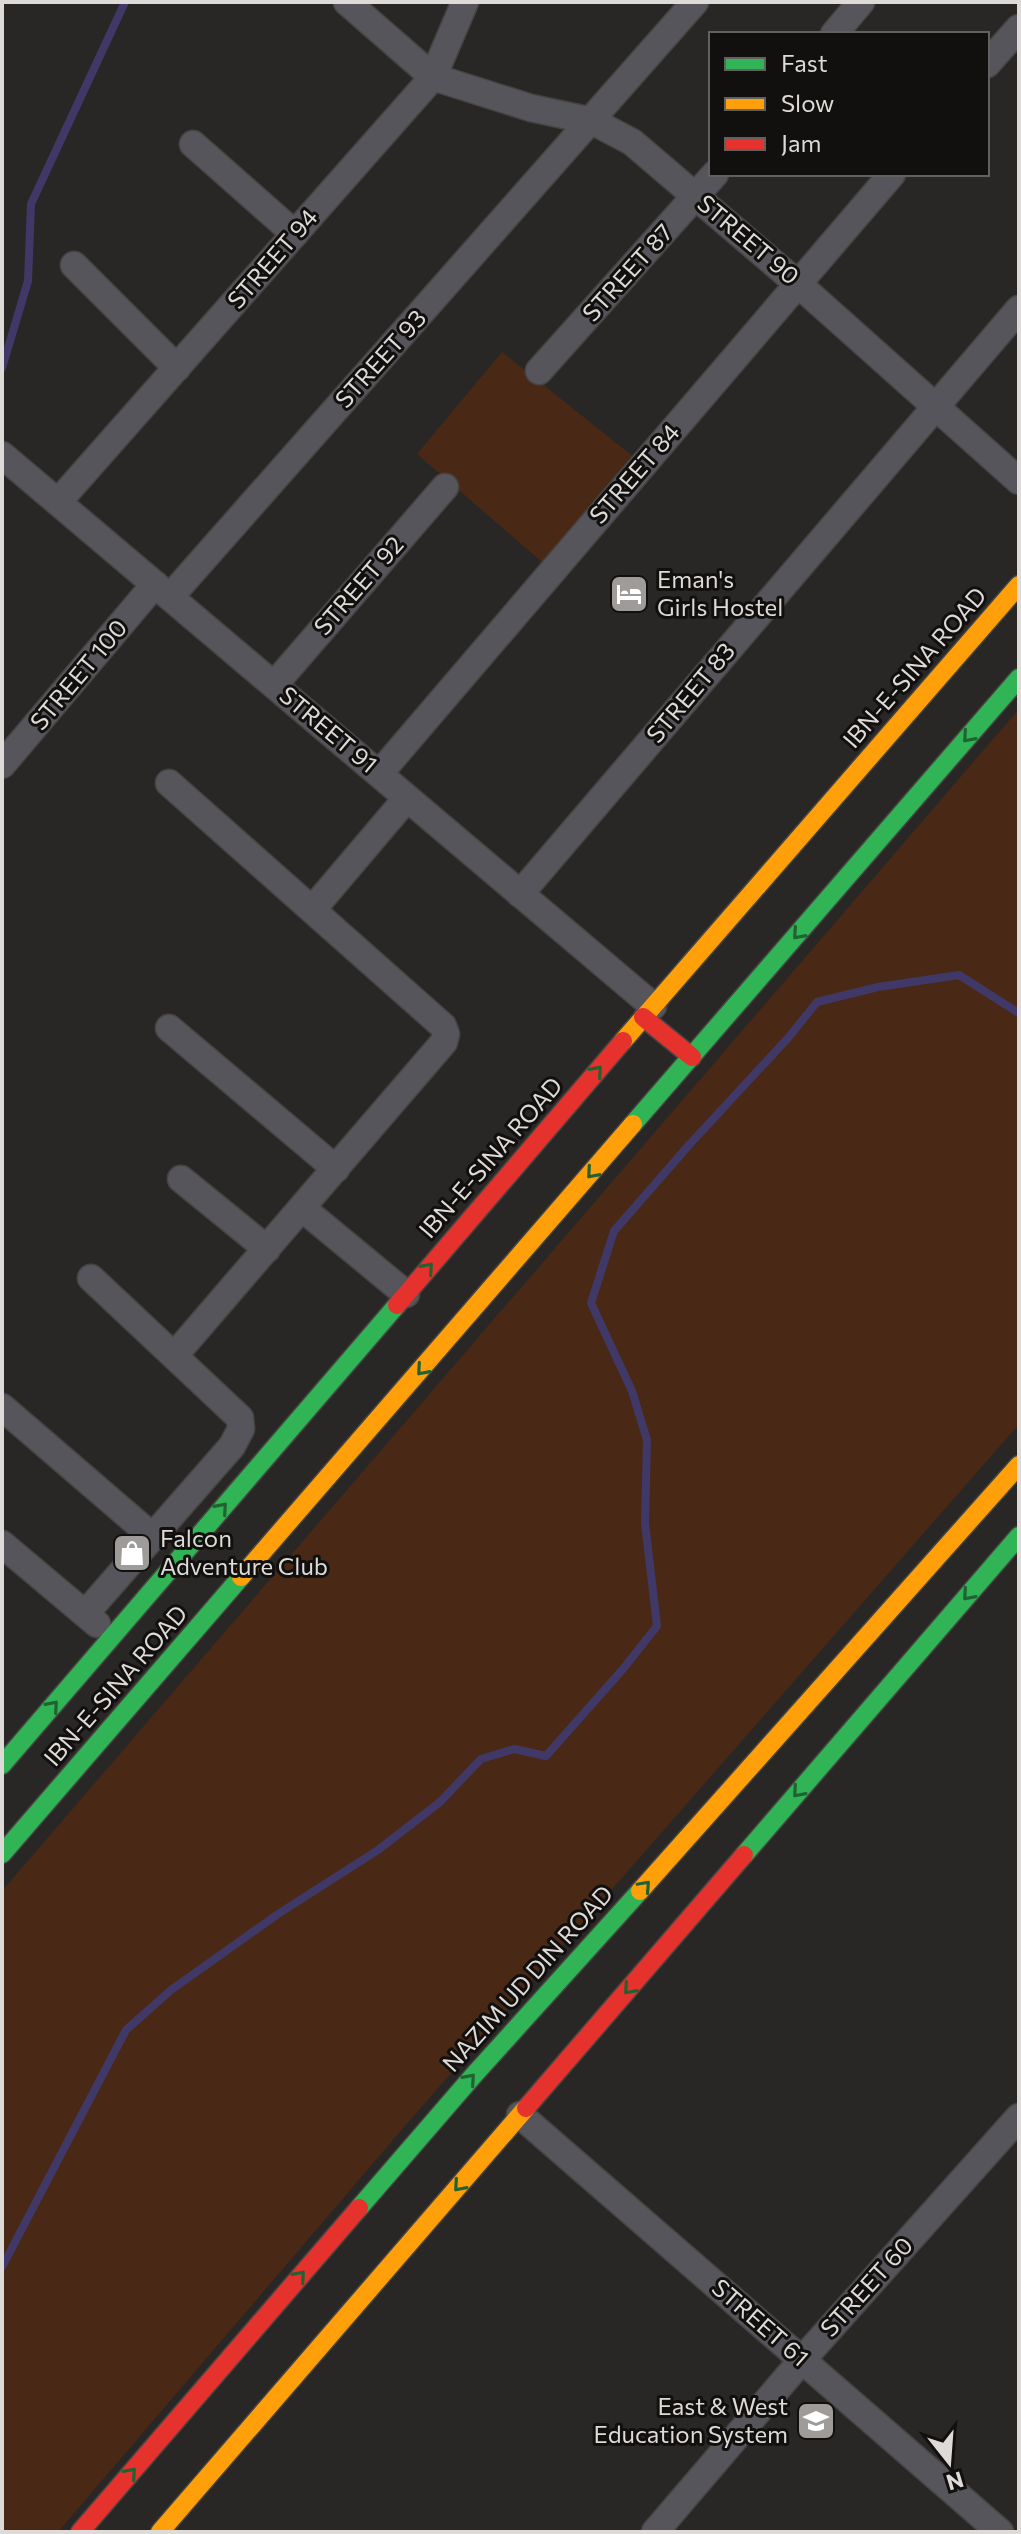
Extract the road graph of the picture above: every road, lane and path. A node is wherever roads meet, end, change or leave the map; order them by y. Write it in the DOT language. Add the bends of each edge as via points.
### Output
graph roads {
  1 [pos="347,2"];
  2 [pos="465,2"];
  3 [pos="695,2"];
  4 [pos="861,2"];
  5 [pos="1019,28"];
  6 [pos="836,32"];
  7 [pos="989,62"];
  8 [pos="433,77"];
  9 [pos="592,121"];
  10 [pos="193,144"];
  11 [pos="713,176"];
  12 [pos="890,176"];
  13 [pos="696,197"];
  14 [pos="295,234"];
  15 [pos="74,265"];
  16 [pos="797,283"];
  17 [pos="1019,309"];
  18 [pos="177,368"];
  19 [pos="539,371"];
  20 [pos="935,406"];
  21 [pos="2,455"];
  22 [pos="1019,481"];
  23 [pos="445,487"];
  24 [pos="58,502"];
  25 [pos="1019,585"];
  26 [pos="162,590"];
  27 [pos="1019,678"];
  28 [pos="274,685"];
  29 [pos="2,765"];
  30 [pos="379,774"];
  31 [pos="169,783"];
  32 [pos="407,798"];
  33 [pos="520,894"];
  34 [pos="312,910"];
  35 [pos="648,1012"];
  36 [pos="169,1028"];
  37 [pos="692,1057"];
  38 [pos="336,1169"];
  39 [pos="181,1179"];
  40 [pos="302,1208"];
  41 [pos="267,1249"];
  42 [pos="91,1278"];
  43 [pos="406,1294"];
  44 [pos="174,1356"];
  45 [pos="2,1407"];
  46 [pos="1019,1465"];
  47 [pos="1019,1536"];
  48 [pos="153,1537"];
  49 [pos="2,1544"];
  50 [pos="85,1614"];
  51 [pos="112,1637"];
  52 [pos="5,1756"];
  53 [pos="2,1854"];
  54 [pos="520,2115"];
  55 [pos="1019,2117"];
  56 [pos="802,2360"];
  57 [pos="80,2532"];
  58 [pos="160,2532"];
  59 [pos="655,2532"];
  60 [pos="1000,2532"];
  1 -- 8 [label="street"];
  2 -- 8 [label="street, STREET 94"];
  3 -- 9 [label="street, STREET 93"];
  4 -- 6 [label="street"];
  5 -- 7 [label="street"];
  8 -- 9 [label="street, STREET 90"];
  8 -- 14 [label="street, STREET 94"];
  9 -- 13 [label="street, STREET 90" via="632,142"];
  9 -- 26 [label="street, STREET 93"];
  10 -- 14 [label="street"];
  11 -- 13 [label="street, STREET 87"];
  12 -- 16 [label="street, STREET 84"];
  13 -- 16 [label="street, STREET 90"];
  13 -- 19 [label="street, STREET 87"];
  14 -- 18 [label="street, STREET 94"];
  15 -- 18 [label="street"];
  16 -- 20 [label="street, STREET 90"];
  16 -- 30 [label="street, STREET 84"];
  17 -- 20 [label="street, STREET 83"];
  18 -- 24 [label="street, STREET 94"];
  20 -- 22 [label="street, STREET 90"];
  20 -- 33 [label="street, STREET 83"];
  21 -- 24 [label="street, STREET 91"];
  23 -- 28 [label="street, STREET 92"];
  24 -- 26 [label="street, STREET 91"];
  25 -- 35 [label="main road, IBN-E-SINA ROAD"];
  26 -- 28 [label="street, STREET 91"];
  26 -- 29 [label="street, STREET 100"];
  27 -- 37 [label="main road, IBN-E-SINA ROAD, one-way"];
  28 -- 30 [label="street, STREET 91"];
  30 -- 32 [label="street, STREET 91"];
  31 -- 34 [label="street"];
  32 -- 33 [label="street, STREET 91"];
  32 -- 34 [label="street"];
  33 -- 35 [label="street, STREET 91"];
  34 -- 38 [label="street" via="446,1034"];
  35 -- 37 [label="main road"];
  43 -- 35 [label="main road, IBN-E-SINA ROAD, one-way"];
  36 -- 38 [label="street"];
  37 -- 53 [label="main road, IBN-E-SINA ROAD, one-way"];
  38 -- 40 [label="street"];
  39 -- 41 [label="street"];
  40 -- 41 [label="street"];
  40 -- 43 [label="street"];
  41 -- 44 [label="street"];
  42 -- 44 [label="street"];
  51 -- 43 [label="main road, IBN-E-SINA ROAD, one-way"];
  44 -- 48 [label="street" via="240,1418 241,1429"];
  45 -- 48 [label="street"];
  57 -- 46 [label="main road, NAZIM UD DIN ROAD, one-way" via="473,2076 703,1832"];
  47 -- 54 [label="main road, one-way" via="1005,1562 733,1858"];
  48 -- 50 [label="street"];
  49 -- 50 [label="street"];
  50 -- 51 [label="street"];
  52 -- 51 [label="main road, IBN-E-SINA ROAD, one-way"];
  54 -- 56 [label="street, STREET 61"];
  54 -- 58 [label="main road, one-way"];
  55 -- 56 [label="street, STREET 60"];
  56 -- 59 [label="street, STREET 60"];
  56 -- 60 [label="street, STREET 61"];
}
